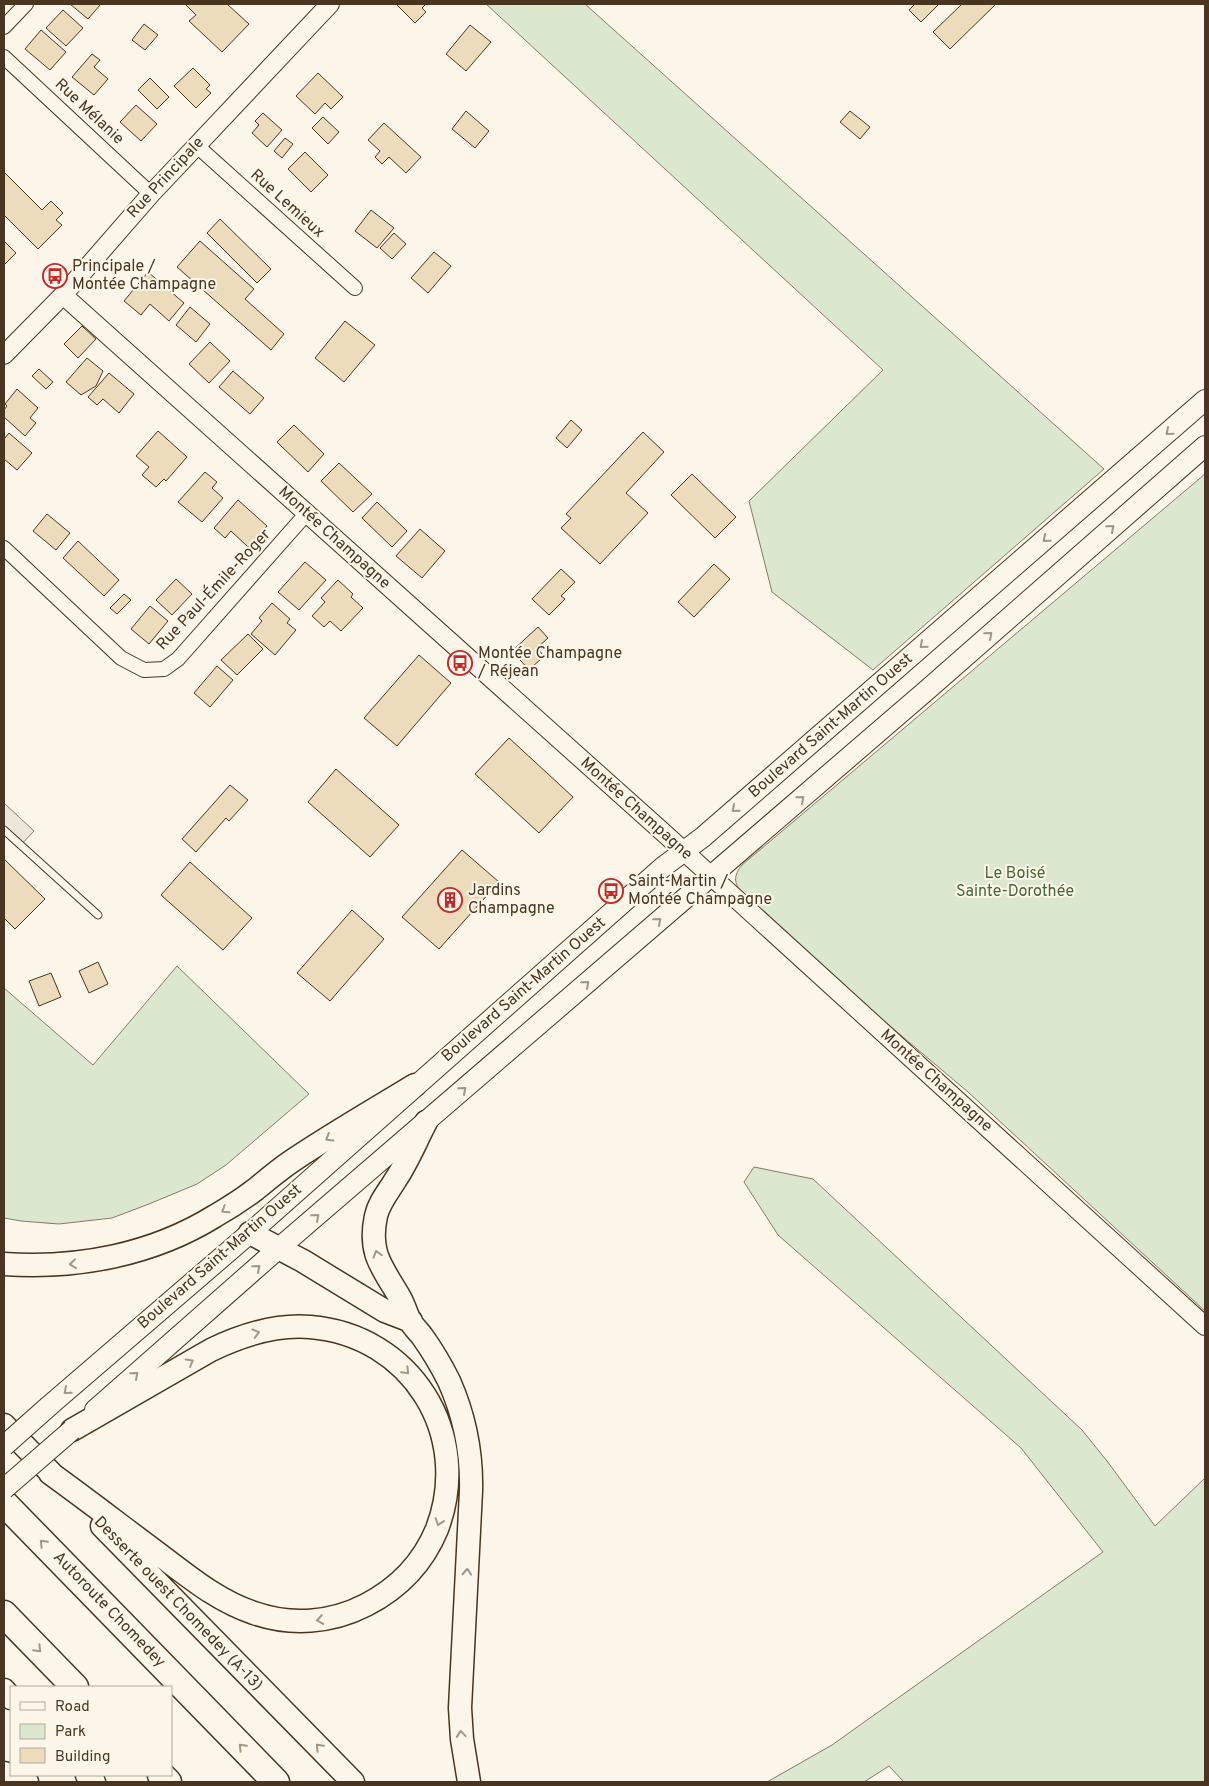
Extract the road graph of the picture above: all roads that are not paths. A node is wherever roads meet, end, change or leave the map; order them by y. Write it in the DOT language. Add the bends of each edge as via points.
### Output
graph roads {
  1 [pos="26,4"];
  2 [pos="330,4"];
  3 [pos="4,27"];
  4 [pos="4,57"];
  5 [pos="196,145"];
  6 [pos="151,194"];
  7 [pos="355,288"];
  8 [pos="63,295"];
  9 [pos="4,354"];
  10 [pos="1205,400"];
  11 [pos="1205,446"];
  12 [pos="307,514"];
  13 [pos="4,548"];
  14 [pos="4,830"];
  15 [pos="684,852"];
  16 [pos="711,876"];
  17 [pos="98,915"];
  18 [pos="415,1085"];
  19 [pos="426,1122"];
  20 [pos="250,1233"];
  21 [pos="279,1248"];
  22 [pos="4,1264"];
  23 [pos="410,1322"];
  24 [pos="1205,1326"];
  25 [pos="4,1425"];
  26 [pos="72,1430"];
  27 [pos="4,1446"];
  28 [pos="50,1473"];
  29 [pos="4,1488"];
  30 [pos="4,1503"];
  31 [pos="4,1614"];
  32 [pos="74,1686"];
  33 [pos="12,1776"];
  34 [pos="27,1782"];
  35 [pos="276,1782"];
  36 [pos="353,1782"];
  37 [pos="468,1782"];
  1 -- 3 [label="street"];
  2 -- 5 [label="street, Rue Principale"];
  4 -- 6 [label="street, Rue Mélanie"];
  5 -- 6 [label="street, Rue Principale"];
  5 -- 7 [label="street, Rue Lemieux"];
  6 -- 8 [label="street, Rue Principale"];
  8 -- 9 [label="street, Rue Principale"];
  8 -- 12 [label="street, Montée Champagne"];
  10 -- 15 [label="main road, Boulevard Saint-Martin Ouest, one-way"];
  16 -- 11 [label="main road, Boulevard Saint-Martin Ouest, one-way"];
  12 -- 13 [label="street, Rue Paul-Émile-Roger" via="178,658 164,669 144,670 121,658"];
  12 -- 15 [label="street, Montée Champagne"];
  14 -- 17 [label="lane"];
  15 -- 16 [label="street, Montée Champagne"];
  15 -- 18 [label="main road, Boulevard Saint-Martin Ouest"];
  19 -- 16 [label="main road, Boulevard Saint-Martin Ouest, one-way"];
  16 -- 24 [label="street, Montée Champagne"];
  18 -- 20 [label="main road, Boulevard Saint-Martin Ouest"];
  18 -- 22 [label="main road, one-way" via="290,1162 226,1209 182,1234 101,1260 65,1264"];
  21 -- 19 [label="main road, Boulevard Saint-Martin Ouest, one-way"];
  23 -- 19 [label="main road, one-way" via="400,1297 381,1268 374,1232 380,1205"];
  20 -- 21 [label="main road"];
  20 -- 27 [label="main road, Boulevard Saint-Martin Ouest, one-way, bridge"];
  21 -- 23 [label="main road" via="385,1311"];
  26 -- 21 [label="main road, Boulevard Saint-Martin Ouest, one-way"];
  37 -- 23 [label="main road, one-way" via="460,1708 470,1524 469,1447 464,1417 448,1380"];
  25 -- 28 [label="main road, Desserte ouest Chomedey (A-13)"];
  26 -- 28 [label="main road, one-way" via="229,1342 269,1329 319,1328 359,1339 383,1351 421,1389 435,1414 445,1445 447,1490 440,1519 427,1548 397,1586 374,1602 348,1613 321,1620 296,1621 254,1613 222,1599"];
  26 -- 29 [label="main road, Boulevard Saint-Martin Ouest, bridge"];
  36 -- 28 [label="main road, Desserte ouest Chomedey (A-13), one-way"];
  35 -- 30 [label="highway, Autoroute Chomedey, one-way"];
  31 -- 32 [label="highway, one-way"];
  33 -- 34 [label="main road"];
}
